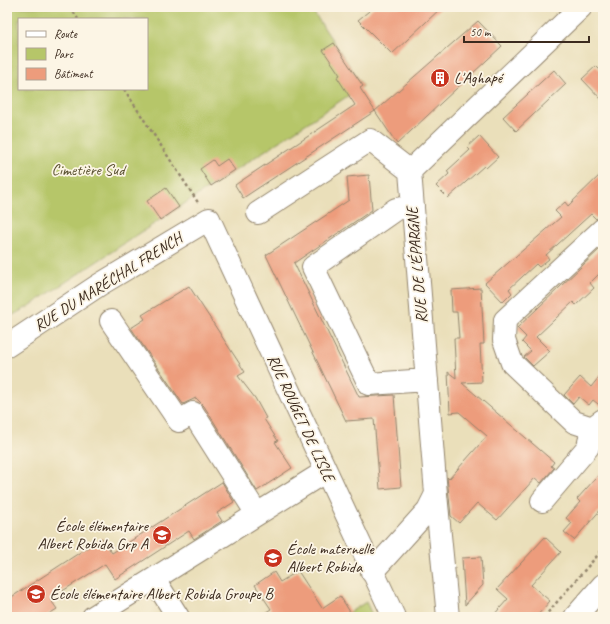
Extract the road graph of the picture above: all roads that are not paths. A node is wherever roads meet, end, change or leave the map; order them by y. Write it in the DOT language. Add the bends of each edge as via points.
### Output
graph roads {
  1 [pos="581,7"];
  2 [pos="410,170"];
  3 [pos="413,206"];
  4 [pos="258,213"];
  5 [pos="209,219"];
  6 [pos="603,229"];
  7 [pos="111,321"];
  8 [pos="7,346"];
  9 [pos="427,380"];
  10 [pos="597,424"];
  11 [pos="326,471"];
  12 [pos="436,494"];
  13 [pos="542,501"];
  14 [pos="258,514"];
  15 [pos="372,572"];
  16 [pos="154,579"];
  17 [pos="603,585"];
  18 [pos="93,617"];
  19 [pos="178,617"];
  20 [pos="394,617"];
  21 [pos="448,617"];
  22 [pos="575,617"];
  1 -- 2 [label="street"];
  2 -- 3 [label="street, RUE DE L'ÉPARGNE"];
  2 -- 4 [label="street" via="370,140"];
  3 -- 9 [label="street, RUE DE L'ÉPARGNE"];
  3 -- 9 [label="street" via="396,209 313,267 369,384"];
  5 -- 8 [label="street, RUE DU MARÉCHAL FRENCH" via="99,285"];
  5 -- 11 [label="street, RUE ROUGET DE LISLE"];
  6 -- 10 [label="street" via="505,320 504,340 512,363 574,422"];
  7 -- 14 [label="street" via="179,421 193,413"];
  9 -- 12 [label="street, RUE DE L'ÉPARGNE"];
  10 -- 13 [label="street" via="588,447"];
  11 -- 14 [label="street"];
  11 -- 15 [label="street, RUE ROUGET DE LISLE"];
  12 -- 15 [label="street" via="428,510"];
  12 -- 21 [label="street, RUE DE L'ÉPARGNE"];
  14 -- 16 [label="street"];
  15 -- 20 [label="street, RUE ROUGET DE LISLE"];
  16 -- 18 [label="street"];
  16 -- 19 [label="street"];
  17 -- 22 [label="street"];
}
